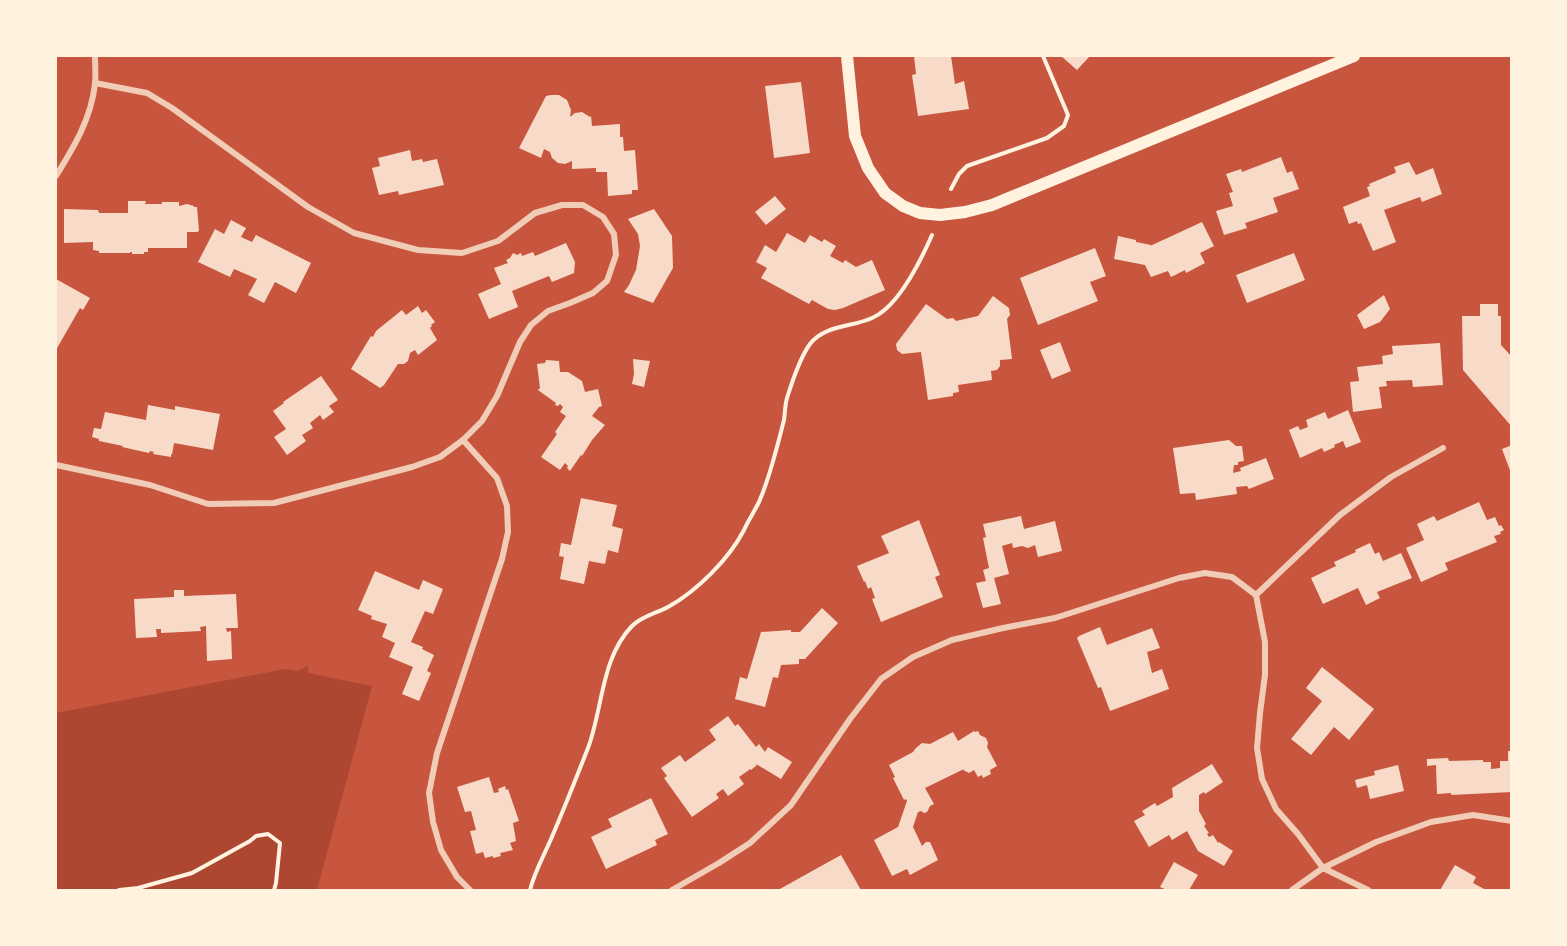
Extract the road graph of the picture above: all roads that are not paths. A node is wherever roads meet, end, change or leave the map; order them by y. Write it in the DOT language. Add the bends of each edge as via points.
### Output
graph roads {
  1 [pos="95,56"];
  2 [pos="847,56"];
  3 [pos="1354,56"];
  4 [pos="95,83"];
  5 [pos="56,176"];
  6 [pos="463,440"];
  7 [pos="1443,448"];
  8 [pos="56,465"];
  9 [pos="1256,595"];
  10 [pos="1512,821"];
  11 [pos="1323,868"];
  12 [pos="470,891"];
  13 [pos="672,891"];
  14 [pos="1292,891"];
  15 [pos="1368,891"];
  1 -- 4 [label="street"];
  2 -- 3 [label="main road" via="855,136 868,168 894,201 920,213 940,215 992,205"];
  4 -- 5 [label="street" via="89,113"];
  4 -- 6 [label="street" via="147,93 308,207 354,233 418,250 462,253 498,241 535,213 562,205 583,205 603,218 614,234 616,255 607,281 593,293 548,311 531,325 482,421"];
  6 -- 8 [label="street" via="440,458 274,503 208,504 150,485"];
  6 -- 12 [label="street" via="497,478 507,506 508,532 437,753 429,793 441,850"];
  7 -- 9 [label="street" via="1391,477 1340,515"];
  9 -- 11 [label="street" via="1265,642 1257,748 1262,779 1276,808"];
  9 -- 13 [label="street" via="1232,577 1205,573 1055,618 952,640 913,657 881,679 791,805 750,843"];
  10 -- 11 [label="street" via="1473,815 1431,822 1376,842"];
  11 -- 14 [label="street"];
  11 -- 15 [label="street"];
}
